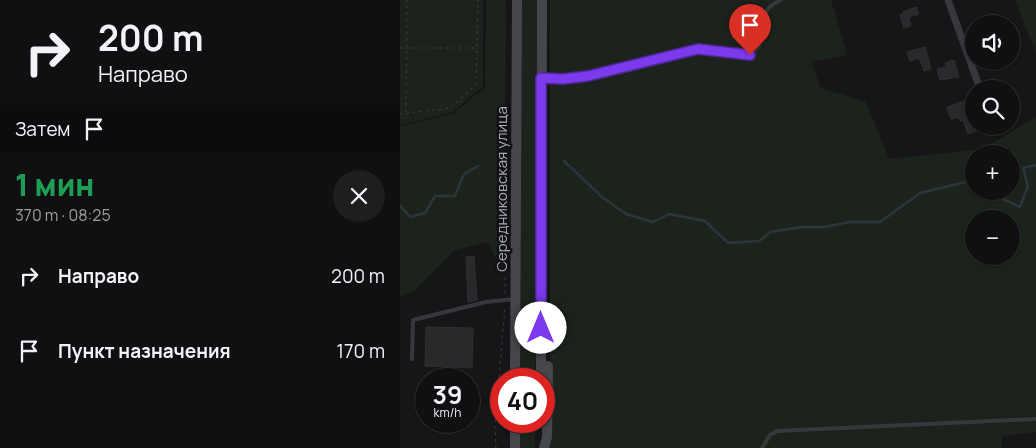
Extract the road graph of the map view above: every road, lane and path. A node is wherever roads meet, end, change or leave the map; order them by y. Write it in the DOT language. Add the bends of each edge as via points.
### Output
graph roads {
  1 [pos="407,0"];
  2 [pos="478,0"];
  3 [pos="516,0"];
  4 [pos="542,0"];
  5 [pos="781,0"];
  6 [pos="948,0"];
  7 [pos="400,48"];
  8 [pos="406,48"];
  9 [pos="477,48"];
  10 [pos="541,78"];
  11 [pos="977,80"];
  12 [pos="406,113"];
  13 [pos="400,114"];
  14 [pos="516,299"];
  15 [pos="505,308"];
  16 [pos="541,328"];
  17 [pos="516,329"];
  18 [pos="412,359"];
  19 [pos="515,368"];
  20 [pos="541,368"];
  21 [pos="1036,419"];
  22 [pos="515,433"];
  23 [pos="541,433"];
  24 [pos="496,448"];
  25 [pos="515,448"];
  26 [pos="540,448"];
  27 [pos="544,448"];
  28 [pos="762,448"];
  1 -- 8 [label="path"];
  2 -- 9 [label="path"];
  3 -- 14 [label="street, Середниковская улица"];
  4 -- 10 [label="street"];
  5 -- 10 [label="lane" via="771,4 763,14 759,46 750,55 698,49 588,76"];
  6 -- 11 [label="street"];
  7 -- 8 [label="path"];
  8 -- 9 [label="path"];
  8 -- 12 [label="path"];
  9 -- 12 [label="path" via="476,85 450,108"];
  10 -- 16 [label="street"];
  12 -- 13 [label="path"];
  14 -- 17 [label="street, Середниковская улица"];
  14 -- 18 [label="lane" via="486,302 413,320"];
  15 -- 24 [label="path"];
  16 -- 17 [label="street" via="527,324"];
  16 -- 20 [label="street"];
  16 -- 27 [label="street" via="548,343 547,438"];
  17 -- 19 [label="street, Середниковская улица"];
  21 -- 28 [label="lane" via="777,431 770,435"];
  22 -- 25 [label="street"];
  23 -- 26 [label="street"];
}
